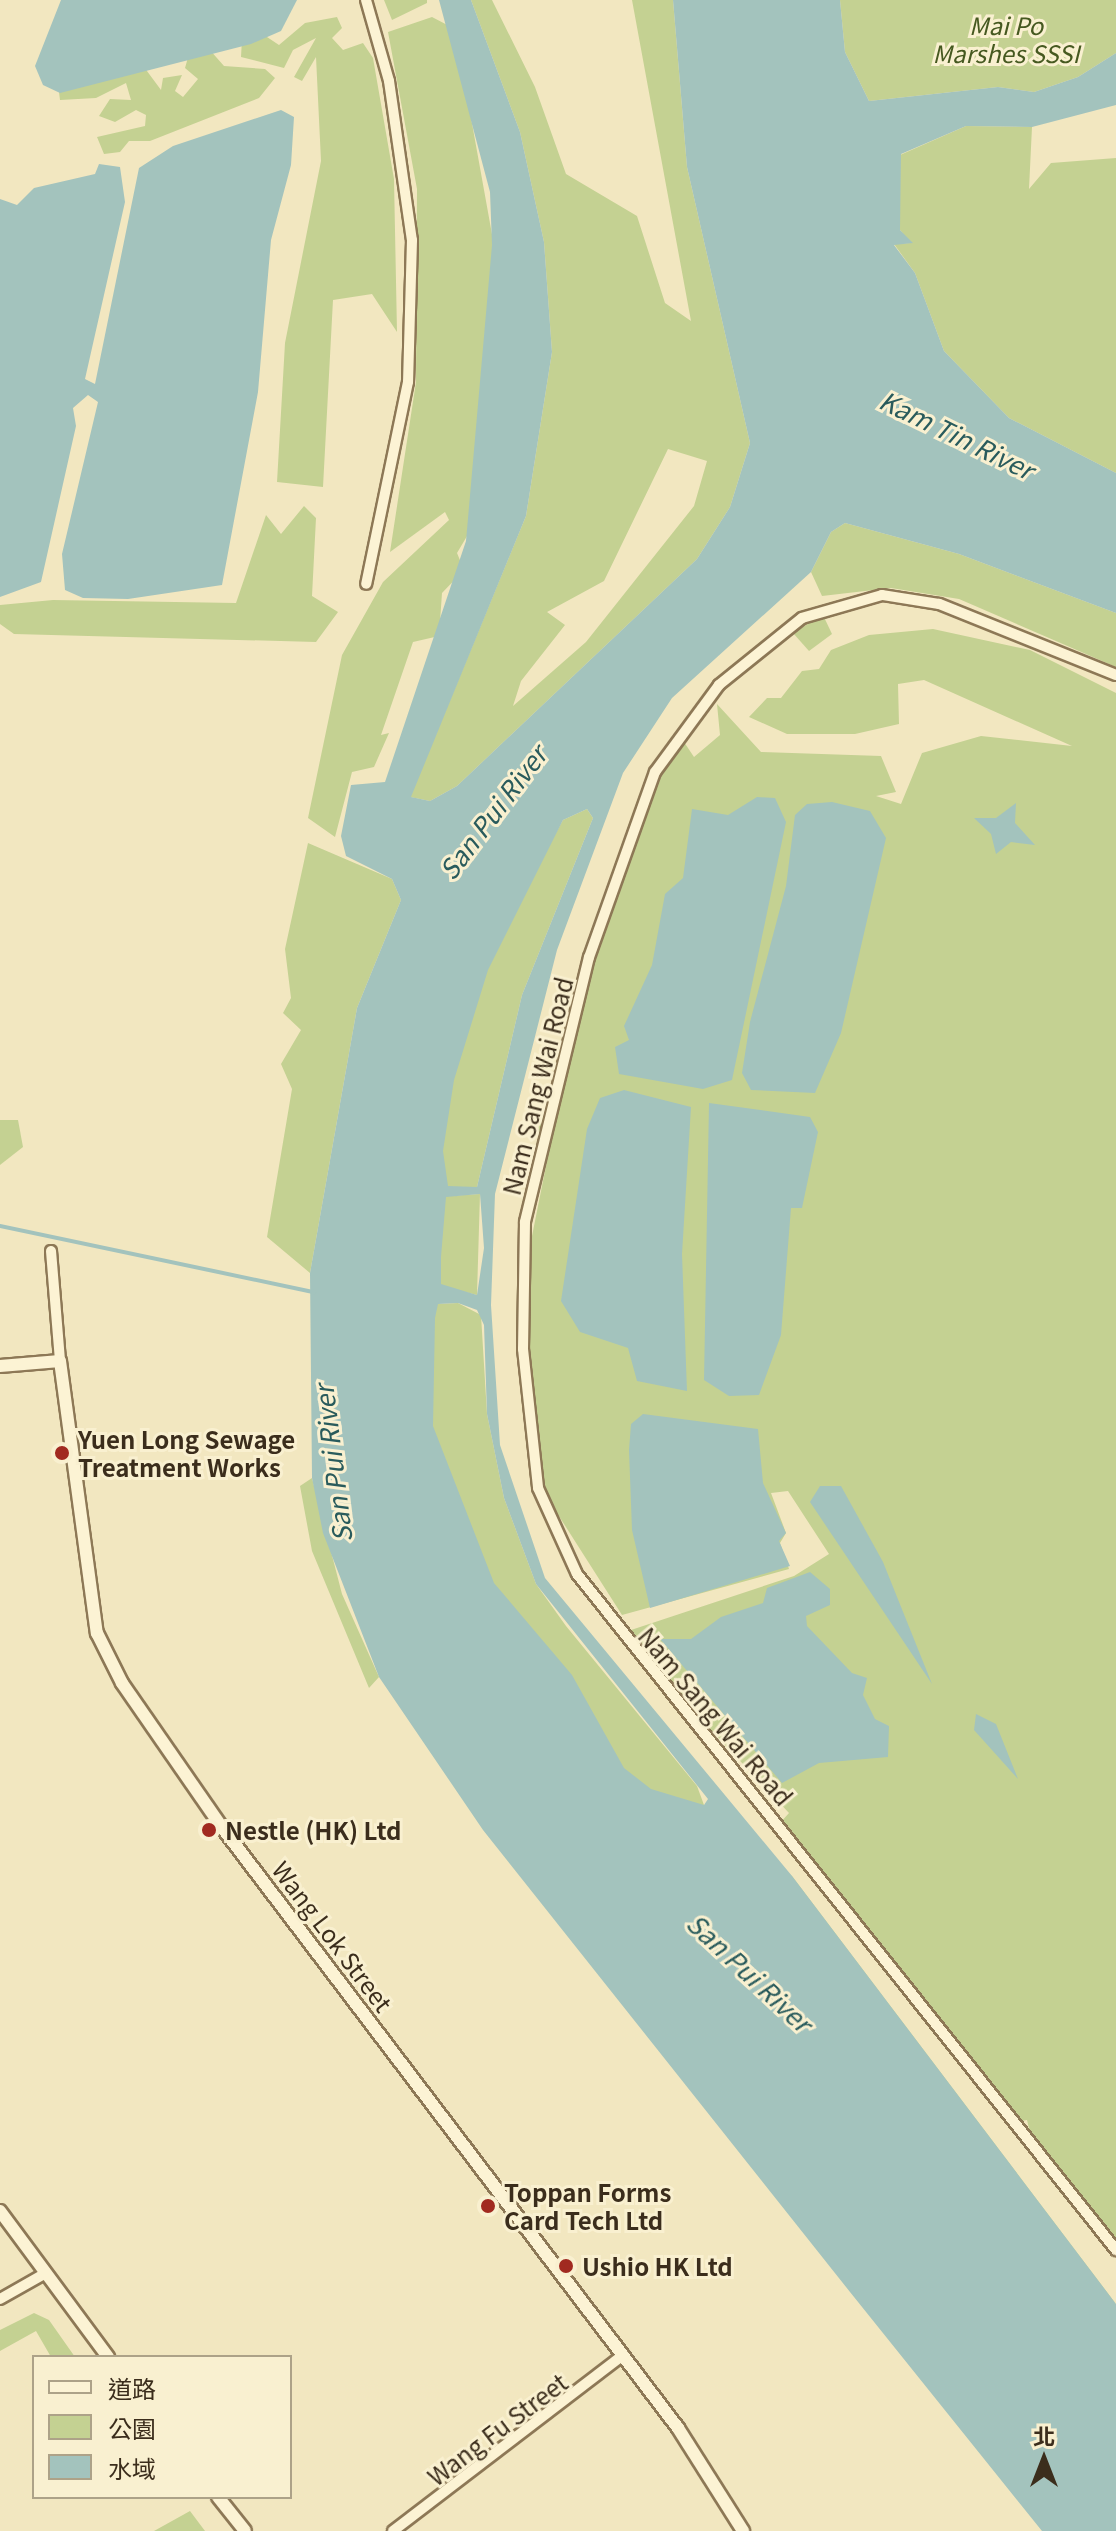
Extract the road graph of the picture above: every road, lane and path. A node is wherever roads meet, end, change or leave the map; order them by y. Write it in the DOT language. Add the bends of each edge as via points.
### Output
graph roads {
  1 [pos="366,0"];
  2 [pos="366,584"];
  3 [pos="1116,675"];
  4 [pos="51,1251"];
  5 [pos="60,1361"];
  6 [pos="0,1366"];
  7 [pos="0,2211"];
  8 [pos="1116,2250"];
  9 [pos="46,2273"];
  10 [pos="0,2299"];
  11 [pos="107,2355"];
  12 [pos="623,2355"];
  13 [pos="220,2499"];
  14 [pos="245,2531"];
  15 [pos="393,2531"];
  16 [pos="743,2531"];
  1 -- 2 [label="street" via="389,81 412,240 408,382"];
  3 -- 8 [label="street, Nam Sang Wai Road" via="939,604 882,595 802,618 709,697 655,772 589,957 525,1222 523,1349 538,1488 577,1574"];
  4 -- 5 [label="street, Wang Lok Street"];
  5 -- 6 [label="street"];
  5 -- 12 [label="street, Wang Lok Street" via="86,1569 109,1660 221,1826"];
  7 -- 9 [label="street"];
  9 -- 10 [label="street"];
  9 -- 11 [label="street"];
  12 -- 15 [label="street, Wang Fu Street"];
  12 -- 16 [label="street, Wang Lok Street" via="716,2481"];
  13 -- 14 [label="street"];
}
